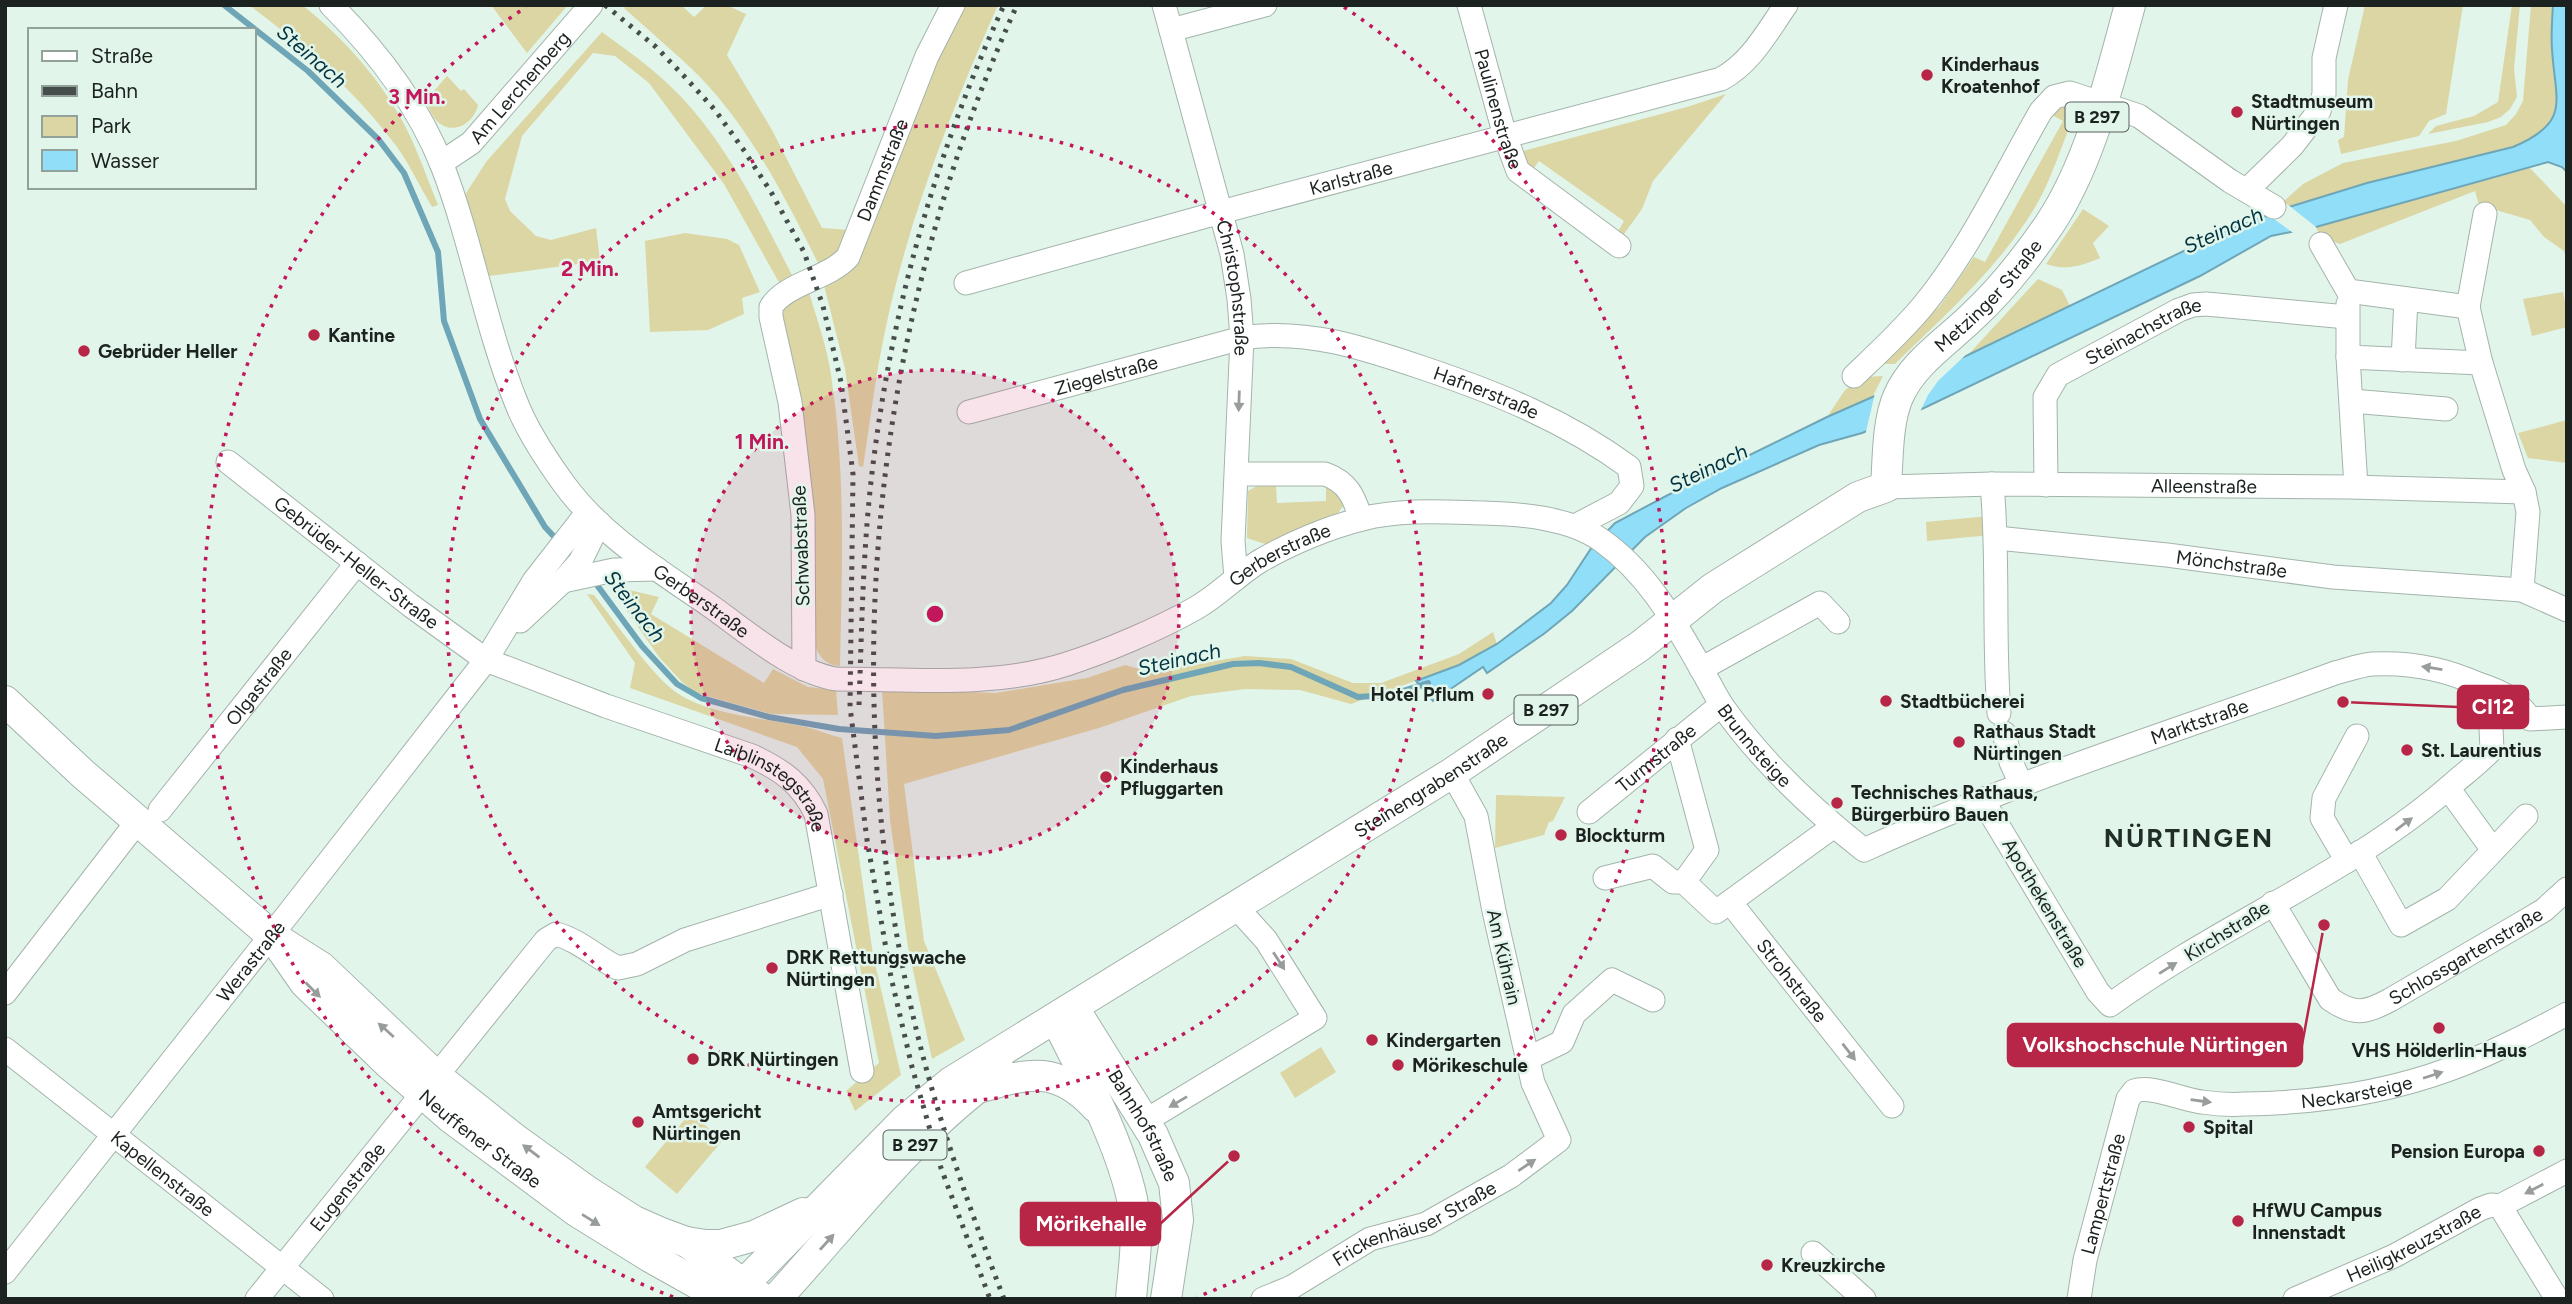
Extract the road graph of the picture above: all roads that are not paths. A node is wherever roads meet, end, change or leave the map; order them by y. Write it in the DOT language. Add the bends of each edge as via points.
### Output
graph roads {
  1 [pos="331,5"];
  2 [pos="591,5"];
  3 [pos="953,5"];
  4 [pos="1164,5"];
  5 [pos="1265,5"];
  6 [pos="1469,5"];
  7 [pos="1786,5"];
  8 [pos="2130,5"];
  9 [pos="2336,5"];
  10 [pos="1171,30"];
  11 [pos="2102,103"];
  12 [pos="1505,136"];
  13 [pos="441,163"];
  14 [pos="2247,190"];
  15 [pos="2274,207"];
  16 [pos="1221,212"];
  17 [pos="2485,214"];
  18 [pos="2321,244"];
  19 [pos="1619,246"];
  20 [pos="966,283"];
  21 [pos="2348,291"];
  22 [pos="2406,299"];
  23 [pos="775,301"];
  24 [pos="2468,307"];
  25 [pos="2347,317"];
  26 [pos="1241,338"];
  27 [pos="2348,357"];
  28 [pos="2403,360"];
  29 [pos="2481,363"];
  30 [pos="1854,376"];
  31 [pos="2353,401"];
  32 [pos="2446,409"];
  33 [pos="969,412"];
  34 [pos="228,462"];
  35 [pos="1237,474"];
  36 [pos="1992,484"];
  37 [pos="2046,485"];
  38 [pos="1886,487"];
  39 [pos="2356,487"];
  40 [pos="2524,492"];
  41 [pos="593,518"];
  42 [pos="1361,519"];
  43 [pos="1575,526"];
  44 [pos="1997,538"];
  45 [pos="581,540"];
  46 [pos="357,563"];
  47 [pos="657,569"];
  48 [pos="1236,578"];
  49 [pos="564,581"];
  50 [pos="2522,590"];
  51 [pos="2567,611"];
  52 [pos="1674,619"];
  53 [pos="1838,622"];
  54 [pos="490,654"];
  55 [pos="804,669"];
  56 [pos="1701,669"];
  57 [pos="2478,684"];
  58 [pos="5,701"];
  59 [pos="1721,705"];
  60 [pos="2567,717"];
  61 [pos="2357,736"];
  62 [pos="1677,739"];
  63 [pos="1452,774"];
  64 [pos="2021,784"];
  65 [pos="2448,788"];
  66 [pos="1982,799"];
  67 [pos="1589,812"];
  68 [pos="148,816"];
  69 [pos="2526,816"];
  70 [pos="1834,826"];
  71 [pos="1864,850"];
  72 [pos="2493,850"];
  73 [pos="2354,857"];
  74 [pos="1605,878"];
  75 [pos="1684,882"];
  76 [pos="2567,888"];
  77 [pos="831,894"];
  78 [pos="1730,902"];
  79 [pos="2273,903"];
  80 [pos="1237,908"];
  81 [pos="272,936"];
  82 [pos="5,993"];
  83 [pos="1653,1000"];
  84 [pos="2110,1005"];
  85 [pos="2567,1014"];
  86 [pos="1068,1020"];
  87 [pos="5,1049"];
  88 [pos="1527,1059"];
  89 [pos="862,1071"];
  90 [pos="429,1084"];
  91 [pos="975,1090"];
  92 [pos="2134,1091"];
  93 [pos="1892,1106"];
  94 [pos="1098,1109"];
  95 [pos="1149,1128"];
  96 [pos="113,1136"];
  97 [pos="1559,1140"];
  98 [pos="1117,1151"];
  99 [pos="2567,1171"];
  100 [pos="823,1204"];
  101 [pos="2500,1206"];
  102 [pos="686,1242"];
  103 [pos="1813,1253"];
  104 [pos="650,1257"];
  105 [pos="281,1267"];
  106 [pos="5,1272"];
  107 [pos="1132,1291"];
  108 [pos="740,1295"];
  109 [pos="1168,1298"];
  110 [pos="257,1299"];
  111 [pos="322,1299"];
  112 [pos="681,1299"];
  113 [pos="776,1299"];
  114 [pos="1263,1299"];
  115 [pos="1864,1299"];
  116 [pos="2079,1299"];
  117 [pos="2295,1299"];
  118 [pos="2557,1299"];
  1 -- 13 [label="street, Gerberstraße" via="362,36 393,78"];
  2 -- 13 [label="street, Am Lerchenberg" via="471,143"];
  3 -- 23 [label="street, Dammstraße" via="922,67 848,257 839,267"];
  4 -- 10 [label="street, Christophstraße"];
  5 -- 10 [label="street"];
  6 -- 12 [label="street, Paulinenstraße"];
  7 -- 12 [label="street, Karlstraße" via="1749,57 1721,79"];
  8 -- 11 [label="main road, Metzinger Straße / B 297"];
  9 -- 14 [label="street" via="2319,111 2292,146"];
  10 -- 16 [label="street, Christophstraße"];
  11 -- 14 [label="street, Metzinger Straße" via="2139,116"];
  11 -- 30 [label="street, Metzinger Straße" via="2070,93 2054,97 2041,111 1950,270 1900,331"];
  11 -- 38 [label="main road, Metzinger Straße / B 297" via="2079,169 2049,224 1975,314 1913,372 1898,398"];
  12 -- 16 [label="street, Karlstraße"];
  12 -- 19 [label="street, Paulinenstraße" via="1518,172"];
  13 -- 41 [label="street, Gerberstraße" via="517,404 564,484"];
  14 -- 15 [label="street, Metzinger Straße"];
  16 -- 20 [label="street, Karlstraße"];
  16 -- 26 [label="street, Christophstraße" via="1232,254"];
  17 -- 24 [label="street"];
  18 -- 21 [label="street"];
  21 -- 22 [label="street"];
  21 -- 25 [label="street"];
  22 -- 24 [label="street"];
  22 -- 28 [label="street"];
  23 -- 55 [label="street, Schwabstraße" via="771,317 790,402 803,515"];
  24 -- 29 [label="street"];
  25 -- 27 [label="street"];
  25 -- 37 [label="street, Steinachstraße" via="2193,305 2127,336 2058,375 2045,397"];
  26 -- 33 [label="street, Ziegelstraße"];
  26 -- 35 [label="street, Christophstraße, one-way"];
  26 -- 43 [label="street, Hafnerstraße" via="1303,335 1370,350 1531,408 1596,443 1629,467 1632,486 1619,503"];
  27 -- 28 [label="street"];
  27 -- 31 [label="street"];
  28 -- 29 [label="street"];
  29 -- 40 [label="street"];
  31 -- 32 [label="street"];
  31 -- 39 [label="street"];
  34 -- 46 [label="street, Gebrüder-Heller-Straße"];
  35 -- 42 [label="street" via="1325,474 1336,478 1355,498"];
  35 -- 48 [label="street, Christophstraße"];
  36 -- 37 [label="street, Alleenstraße"];
  36 -- 38 [label="street, Alleenstraße"];
  36 -- 44 [label="street"];
  37 -- 39 [label="street, Alleenstraße"];
  38 -- 52 [label="main road, Steinengrabenstraße / B 297" via="1809,525"];
  39 -- 40 [label="street, Alleenstraße"];
  40 -- 50 [label="street" via="2528,512"];
  41 -- 45 [label="street, Werastraße"];
  41 -- 47 [label="street, Gerberstraße"];
  42 -- 43 [label="street, Gerberstraße" via="1432,512 1494,513"];
  42 -- 48 [label="street, Gerberstraße" via="1262,560"];
  43 -- 52 [label="street, Gerberstraße" via="1627,562"];
  44 -- 50 [label="street, Mönchstraße" via="2333,577"];
  44 -- 64 [label="street" via="1996,679 2001,723"];
  45 -- 49 [label="street, Werastraße"];
  45 -- 54 [label="street, Werastraße" via="547,564"];
  46 -- 54 [label="street, Gebrüder-Heller-Straße"];
  46 -- 68 [label="street, Olgastraße"];
  47 -- 49 [label="street, Werastraße" via="614,570"];
  47 -- 55 [label="street, Gerberstraße"];
  48 -- 55 [label="street, Gerberstraße" via="1195,608 1104,651 1034,673 986,680 836,679"];
  49 -- 54 [label="street, Werastraße"];
  50 -- 51 [label="street, Mönchstraße"];
  52 -- 56 [label="street, Brunnsteige"];
  52 -- 63 [label="main road, Steinengrabenstraße / B 297"];
  53 -- 56 [label="street" via="1820,603"];
  54 -- 77 [label="street, Laiblinstegstraße" via="606,706 775,766 793,779 816,814"];
  54 -- 81 [label="street, Werastraße"];
  56 -- 59 [label="street, Brunnsteige"];
  57 -- 60 [label="street, Marktstraße" via="2500,691 2530,719"];
  57 -- 64 [label="street, Marktstraße, one-way" via="2451,671 2371,664"];
  57 -- 65 [label="street, Kirchstraße" via="2490,709 2492,749"];
  58 -- 68 [label="main road, Neuffener Straße"];
  59 -- 62 [label="street, Turmstraße"];
  59 -- 70 [label="street, Brunnsteige" via="1798,794"];
  61 -- 73 [label="street" via="2324,798 2322,818"];
  62 -- 67 [label="street, Turmstraße"];
  62 -- 75 [label="street" via="1707,850"];
  63 -- 80 [label="main road, Steinengrabenstraße / B 297"];
  63 -- 88 [label="street, Am Kührain" via="1476,816"];
  64 -- 66 [label="street, Marktstraße"];
  65 -- 72 [label="street"];
  73 -- 65 [label="street, Kirchstraße, one-way"];
  66 -- 71 [label="street, Marktstraße"];
  66 -- 84 [label="street, Apothekenstraße"];
  68 -- 81 [label="main road, Neuffener Straße"];
  68 -- 82 [label="street, Olgastraße"];
  69 -- 72 [label="street"];
  70 -- 71 [label="street, Brunnsteige"];
  70 -- 78 [label="street"];
  72 -- 73 [label="street" via="2447,899 2402,925"];
  73 -- 79 [label="street, Kirchstraße"];
  74 -- 75 [label="street" via="1653,866 1673,882"];
  75 -- 78 [label="street" via="1716,912"];
  76 -- 79 [label="street, Schlossgartenstraße" via="2529,919 2374,1009 2358,1012 2330,999"];
  77 -- 89 [label="street, Laiblinstegstraße"];
  77 -- 90 [label="street, Neuffener Straße" via="685,940 637,964 618,968 556,934 546,940"];
  78 -- 93 [label="street, Strohstraße, one-way"];
  84 -- 79 [label="street, Kirchstraße, one-way"];
  80 -- 86 [label="main road, Steinengrabenstraße / B 297"];
  80 -- 95 [label="street, one-way" via="1266,940 1315,1018"];
  81 -- 90 [label="main road, Neuffener Straße" via="305,983"];
  81 -- 96 [label="street, Werastraße"];
  83 -- 88 [label="street" via="1612,979 1574,1014 1562,1042"];
  92 -- 85 [label="street, Neckarsteige, one-way" via="2241,1104 2343,1096 2451,1069"];
  86 -- 91 [label="main road, Steinengrabenstraße / B 297"];
  86 -- 94 [label="main road, Bahnhofstraße"];
  86 -- 95 [label="main road, Bahnhofstraße"];
  86 -- 100 [label="main road, Steinengrabenstraße / B 297" via="938,1090"];
  87 -- 96 [label="street, Kapellenstraße"];
  88 -- 97 [label="street, Am Kührain"];
  102 -- 90 [label="main road, Neuffener Straße, one-way" via="634,1221"];
  90 -- 104 [label="main road, Neuffener Straße, one-way" via="452,1118 556,1196"];
  90 -- 105 [label="street, Eugenstraße"];
  91 -- 94 [label="main road" via="1018,1076 1045,1076 1068,1084"];
  113 -- 91 [label="main road, Steinengrabenstraße / B 297, one-way" via="920,1140"];
  92 -- 116 [label="street, Lampertstraße" via="2085,1260"];
  94 -- 98 [label="main road, Bahnhofstraße"];
  95 -- 98 [label="main road" via="1131,1136"];
  95 -- 109 [label="main road, Bahnhofstraße" via="1169,1169 1177,1199"];
  96 -- 105 [label="street, Kapellenstraße"];
  96 -- 106 [label="street, Werastraße"];
  114 -- 97 [label="street, Frickenhäuser Straße, one-way" via="1292,1287 1370,1239 1426,1224 1521,1169"];
  98 -- 107 [label="main road, Bahnhofstraße" via="1135,1216"];
  99 -- 101 [label="street, Heiligkreuzstraße, one-way"];
  100 -- 102 [label="main road, Neuffener Straße" via="736,1242"];
  100 -- 108 [label="main road, Steinengrabenstraße / B 297"];
  101 -- 117 [label="street, Heiligkreuzstraße" via="2480,1209 2394,1256"];
  101 -- 118 [label="street"];
  102 -- 108 [label="main road, Neuffener Straße"];
  103 -- 115 [label="street"];
  104 -- 108 [label="main road, Neuffener Straße"];
  104 -- 112 [label="main road"];
  105 -- 110 [label="street, Eugenstraße"];
  105 -- 111 [label="street, Kapellenstraße"];
  107 -- 109 [label="street"];
}
